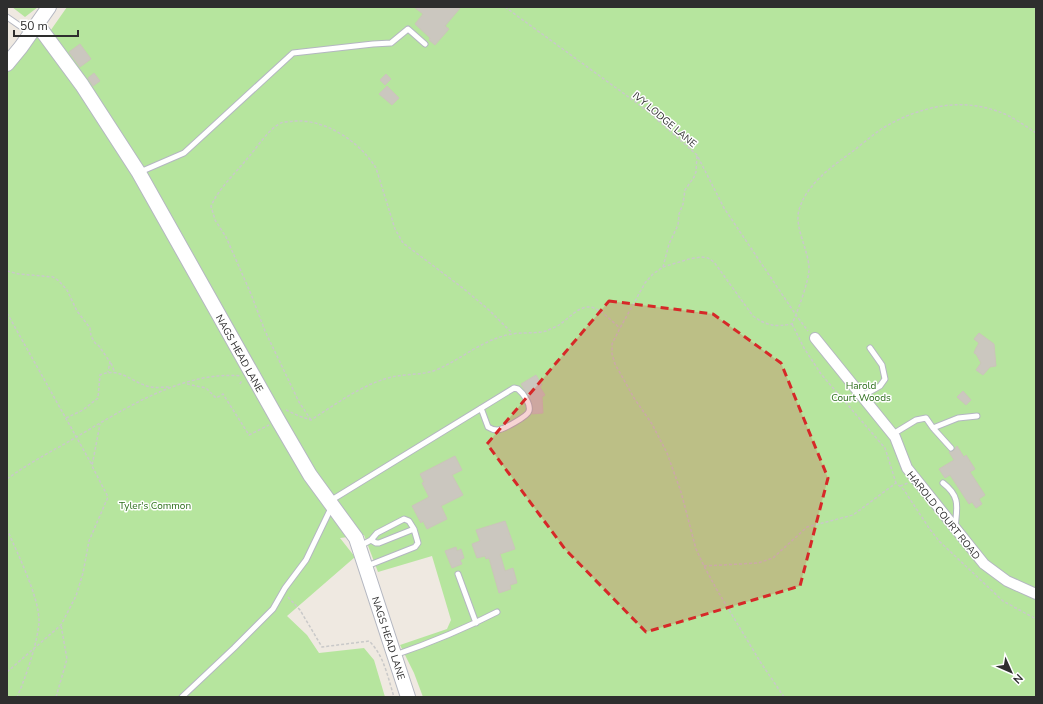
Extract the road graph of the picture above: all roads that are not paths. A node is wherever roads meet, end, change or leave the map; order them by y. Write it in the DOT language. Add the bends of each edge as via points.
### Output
graph roads {
  1 [pos="48,7"];
  2 [pos="7,17"];
  3 [pos="34,29"];
  4 [pos="425,44"];
  5 [pos="7,64"];
  6 [pos="139,173"];
  7 [pos="815,338"];
  8 [pos="870,348"];
  9 [pos="862,396"];
  10 [pos="481,408"];
  11 [pos="977,416"];
  12 [pos="933,428"];
  13 [pos="893,434"];
  14 [pos="951,448"];
  15 [pos="943,483"];
  16 [pos="331,503"];
  17 [pos="414,529"];
  18 [pos="955,529"];
  19 [pos="365,543"];
  20 [pos="366,566"];
  21 [pos="458,574"];
  22 [pos="1036,594"];
  23 [pos="497,612"];
  24 [pos="476,623"];
  25 [pos="394,655"];
  26 [pos="182,697"];
  27 [pos="408,697"];
  1 -- 3 [label="street"];
  2 -- 3 [label="lane"];
  3 -- 5 [label="street"];
  3 -- 6 [label="street, NAGS HEAD LANE" via="82,85"];
  4 -- 6 [label="lane" via="408,29 391,43 294,53 184,153"];
  6 -- 16 [label="street, NAGS HEAD LANE" via="252,373 281,414 310,475"];
  7 -- 9 [label="street, HAROLD COURT ROAD"];
  8 -- 9 [label="lane" via="882,365 885,379 880,386"];
  9 -- 13 [label="street, HAROLD COURT ROAD"];
  10 -- 10 [label="lane" via="515,388 522,392 530,408 525,417 496,430 488,427"];
  10 -- 16 [label="lane"];
  11 -- 12 [label="lane" via="958,418"];
  12 -- 13 [label="lane" via="926,418 916,420"];
  12 -- 14 [label="lane"];
  13 -- 18 [label="street, HAROLD COURT ROAD" via="907,468"];
  15 -- 18 [label="lane" via="951,489 957,500"];
  16 -- 19 [label="street, NAGS HEAD LANE" via="356,538"];
  16 -- 26 [label="lane" via="306,560 273,609"];
  17 -- 19 [label="lane" via="379,543"];
  17 -- 19 [label="lane" via="409,521 404,519 377,533"];
  17 -- 20 [label="lane" via="418,541 415,547"];
  18 -- 22 [label="street, HAROLD COURT ROAD" via="984,564 1007,581"];
  19 -- 20 [label="street, NAGS HEAD LANE"];
  20 -- 25 [label="street, NAGS HEAD LANE"];
  21 -- 24 [label="lane"];
  23 -- 24 [label="lane"];
  24 -- 25 [label="lane"];
  25 -- 27 [label="street, NAGS HEAD LANE"];
}
